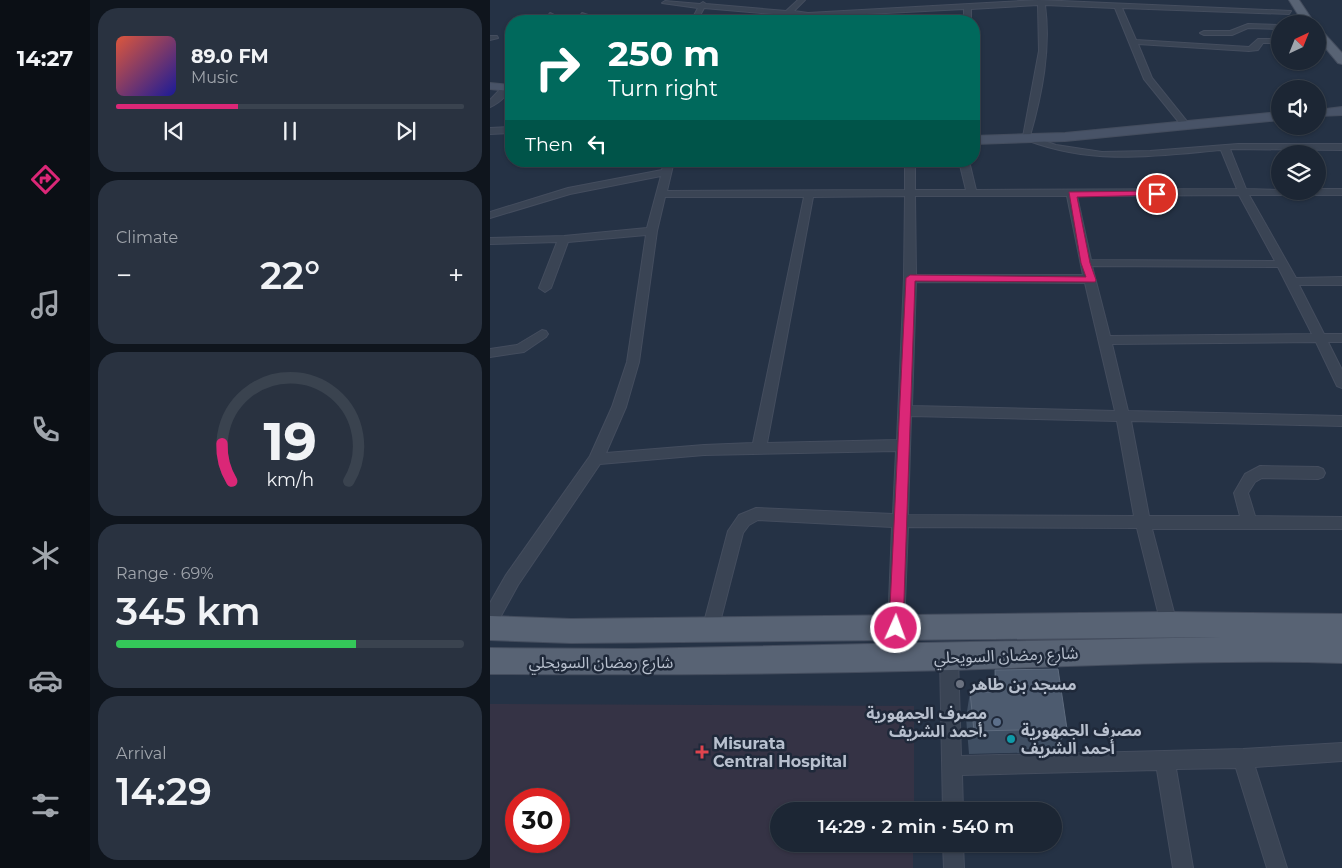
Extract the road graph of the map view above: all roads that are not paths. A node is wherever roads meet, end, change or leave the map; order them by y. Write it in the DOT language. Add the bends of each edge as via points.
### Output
graph roads {
  1 [pos="802,0"];
  2 [pos="962,0"];
  3 [pos="1282,0"];
  4 [pos="1294,0"];
  5 [pos="665,1"];
  6 [pos="908,1"];
  7 [pos="1042,2"];
  8 [pos="703,4"];
  9 [pos="1118,6"];
  10 [pos="964,8"];
  11 [pos="754,9"];
  12 [pos="908,10"];
  13 [pos="897,11"];
  14 [pos="1289,12"];
  15 [pos="788,13"];
  16 [pos="658,15"];
  17 [pos="697,15"];
  18 [pos="750,15"];
  19 [pos="808,15"];
  20 [pos="895,15"];
  21 [pos="966,15"];
  22 [pos="1291,15"];
  23 [pos="1304,15"];
  24 [pos="1271,27"];
  25 [pos="1204,33"];
  26 [pos="1271,41"];
  27 [pos="1136,42"];
  28 [pos="1326,45"];
  29 [pos="1326,54"];
  30 [pos="1340,65"];
  31 [pos="490,86"];
  32 [pos="505,86"];
  33 [pos="505,92"];
  34 [pos="490,104"];
  35 [pos="1342,111"];
  36 [pos="1326,112"];
  37 [pos="1271,117"];
  38 [pos="1186,124"];
  39 [pos="505,130"];
  40 [pos="490,131"];
  41 [pos="1028,139"];
  42 [pos="980,140"];
  43 [pos="1224,147"];
  44 [pos="1342,147"];
  45 [pos="667,167"];
  46 [pos="910,167"];
  47 [pos="966,167"];
  48 [pos="666,172"];
  49 [pos="1342,192"];
  50 [pos="910,193"];
  51 [pos="972,193"];
  52 [pos="1243,193"];
  53 [pos="662,194"];
  54 [pos="809,194"];
  55 [pos="1072,194"];
  56 [pos="490,215"];
  57 [pos="652,231"];
  58 [pos="564,239"];
  59 [pos="490,241"];
  60 [pos="1086,263"];
  61 [pos="1281,264"];
  62 [pos="910,278"];
  63 [pos="1091,280"];
  64 [pos="1342,281"];
  65 [pos="1292,282"];
  66 [pos="544,288"];
  67 [pos="542,334"];
  68 [pos="1318,338"];
  69 [pos="1342,338"];
  70 [pos="1105,340"];
  71 [pos="490,353"];
  72 [pos="1342,383"];
  73 [pos="906,410"];
  74 [pos="1123,417"];
  75 [pos="1342,421"];
  76 [pos="905,445"];
  77 [pos="759,448"];
  78 [pos="596,459"];
  79 [pos="1318,473"];
  80 [pos="900,521"];
  81 [pos="1143,523"];
  82 [pos="1249,523"];
  83 [pos="1342,523"];
  84 [pos="490,619"];
  85 [pos="1169,624"];
  86 [pos="1342,626"];
  87 [pos="490,628"];
  88 [pos="896,628"];
  89 [pos="710,630"];
  90 [pos="1342,650"];
  91 [pos="949,657"];
  92 [pos="490,661"];
  93 [pos="1342,752"];
  94 [pos="1243,758"];
  95 [pos="1165,759"];
  96 [pos="952,766"];
  97 [pos="953,802"];
  98 [pos="953,852"];
  99 [pos="954,868"];
  100 [pos="1183,868"];
  101 [pos="1277,868"];
  1 -- 15 [label="street"];
  2 -- 10 [label="street"];
  3 -- 14 [label="main road"];
  4 -- 23 [label="main road"];
  5 -- 8 [label="street"];
  5 -- 16 [label="street"];
  6 -- 12 [label="street"];
  7 -- 9 [label="street"];
  7 -- 10 [label="street"];
  7 -- 41 [label="street" via="1039,81"];
  8 -- 11 [label="street"];
  8 -- 17 [label="street"];
  9 -- 14 [label="street"];
  9 -- 38 [label="street" via="1148,79"];
  10 -- 12 [label="street"];
  10 -- 21 [label="street"];
  11 -- 15 [label="street"];
  11 -- 18 [label="street"];
  12 -- 13 [label="street"];
  13 -- 19 [label="street"];
  13 -- 20 [label="street"];
  14 -- 22 [label="main road"];
  15 -- 19 [label="street"];
  24 -- 25 [label="street" via="1246,26 1232,33"];
  26 -- 27 [label="street" via="1261,41 1249,49"];
  28 -- 30 [label="main road"];
  29 -- 30 [label="main road"];
  31 -- 32 [label="street"];
  33 -- 34 [label="street"];
  35 -- 36 [label="street"];
  37 -- 38 [label="street"];
  38 -- 41 [label="street"];
  39 -- 40 [label="street"];
  41 -- 42 [label="street"];
  41 -- 43 [label="street" via="1057,150 1098,154 1158,154"];
  43 -- 44 [label="street"];
  43 -- 52 [label="street"];
  45 -- 48 [label="street"];
  46 -- 50 [label="street"];
  47 -- 51 [label="street"];
  48 -- 53 [label="street"];
  48 -- 56 [label="street" via="568,191"];
  49 -- 52 [label="street"];
  50 -- 51 [label="street"];
  50 -- 54 [label="street"];
  50 -- 62 [label="street"];
  51 -- 55 [label="street"];
  52 -- 55 [label="street"];
  52 -- 61 [label="street"];
  53 -- 54 [label="street"];
  53 -- 57 [label="street"];
  54 -- 77 [label="street"];
  55 -- 60 [label="street"];
  57 -- 58 [label="street"];
  57 -- 78 [label="street" via="633,362 620,407"];
  58 -- 59 [label="street"];
  58 -- 66 [label="street"];
  60 -- 61 [label="street"];
  60 -- 63 [label="street"];
  61 -- 65 [label="street"];
  62 -- 63 [label="street"];
  62 -- 73 [label="street"];
  63 -- 70 [label="street"];
  64 -- 65 [label="street"];
  65 -- 68 [label="street"];
  67 -- 71 [label="street" via="520,349"];
  68 -- 69 [label="street"];
  68 -- 70 [label="street"];
  68 -- 72 [label="street"];
  70 -- 74 [label="street"];
  73 -- 74 [label="street"];
  73 -- 76 [label="street"];
  74 -- 75 [label="street"];
  74 -- 81 [label="street"];
  76 -- 77 [label="street"];
  76 -- 80 [label="street"];
  77 -- 78 [label="street"];
  78 -- 84 [label="street" via="512,580"];
  79 -- 82 [label="street" via="1260,472 1250,478 1240,493"];
  80 -- 81 [label="street"];
  80 -- 88 [label="street"];
  80 -- 89 [label="street" via="774,514 748,517 736,531"];
  81 -- 82 [label="street"];
  81 -- 85 [label="street"];
  82 -- 83 [label="street"];
  85 -- 86 [label="main road, شارع رمضان السويحلي"];
  85 -- 88 [label="main road, شارع رمضان السويحلي"];
  87 -- 89 [label="main road, شارع رمضان السويحلي"];
  88 -- 89 [label="main road, شارع رمضان السويحلي"];
  90 -- 91 [label="main road, شارع رمضان السويحلي" via="1274,648"];
  91 -- 92 [label="main road, شارع رمضان السويحلي" via="587,663"];
  91 -- 96 [label="street"];
  93 -- 94 [label="street"];
  94 -- 95 [label="street"];
  94 -- 101 [label="street"];
  95 -- 96 [label="street"];
  95 -- 100 [label="street"];
  96 -- 97 [label="street"];
  98 -- 99 [label="street"];
}
